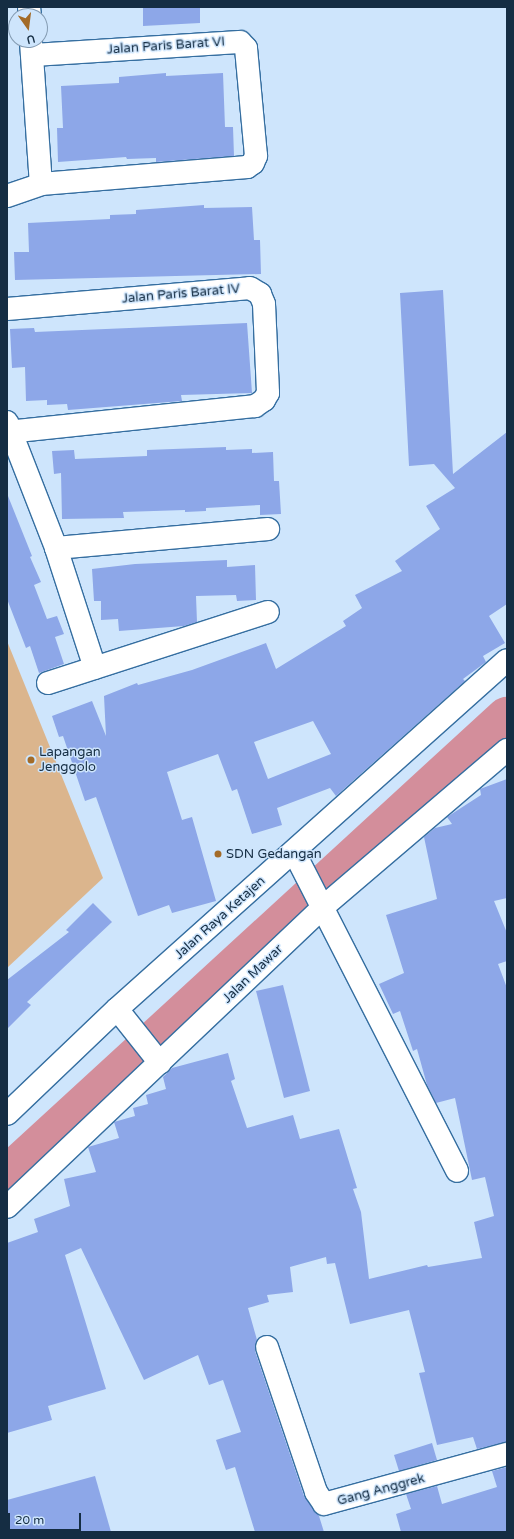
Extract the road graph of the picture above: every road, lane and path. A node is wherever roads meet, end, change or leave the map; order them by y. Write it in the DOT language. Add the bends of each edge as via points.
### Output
graph roads {
  1 [pos="32,48"];
  2 [pos="48,48"];
  3 [pos="41,184"];
  4 [pos="7,196"];
  5 [pos="7,309"];
  6 [pos="8,427"];
  7 [pos="268,529"];
  8 [pos="56,548"];
  9 [pos="268,612"];
  10 [pos="507,660"];
  11 [pos="95,668"];
  12 [pos="48,683"];
  13 [pos="507,750"];
  14 [pos="296,857"];
  15 [pos="320,901"];
  16 [pos="121,1014"];
  17 [pos="156,1059"];
  18 [pos="7,1114"];
  19 [pos="457,1171"];
  20 [pos="7,1207"];
  21 [pos="267,1347"];
  22 [pos="507,1454"];
  1 -- 3 [label="street"];
  2 -- 3 [label="street, Jalan Paris Barat VI" via="240,42 246,48 256,156 253,163 247,167"];
  3 -- 4 [label="street"];
  5 -- 6 [label="street, Jalan Paris Barat IV" via="250,288 260,294 264,304 268,393 264,400 255,406"];
  6 -- 8 [label="street"];
  7 -- 8 [label="street"];
  8 -- 11 [label="street"];
  9 -- 11 [label="street"];
  10 -- 14 [label="street, Jalan Raya Ketajen"];
  11 -- 12 [label="street"];
  13 -- 15 [label="street, Jalan Mawar"];
  14 -- 15 [label="street"];
  14 -- 16 [label="street, Jalan Raya Ketajen"];
  15 -- 17 [label="street, Jalan Mawar"];
  15 -- 19 [label="street"];
  16 -- 17 [label="street"];
  16 -- 18 [label="street, Jalan Raya Ketajen"];
  17 -- 20 [label="street, Jalan Mawar"];
  21 -- 22 [label="street, Gang Anggrek" via="316,1492 324,1504"];
}
